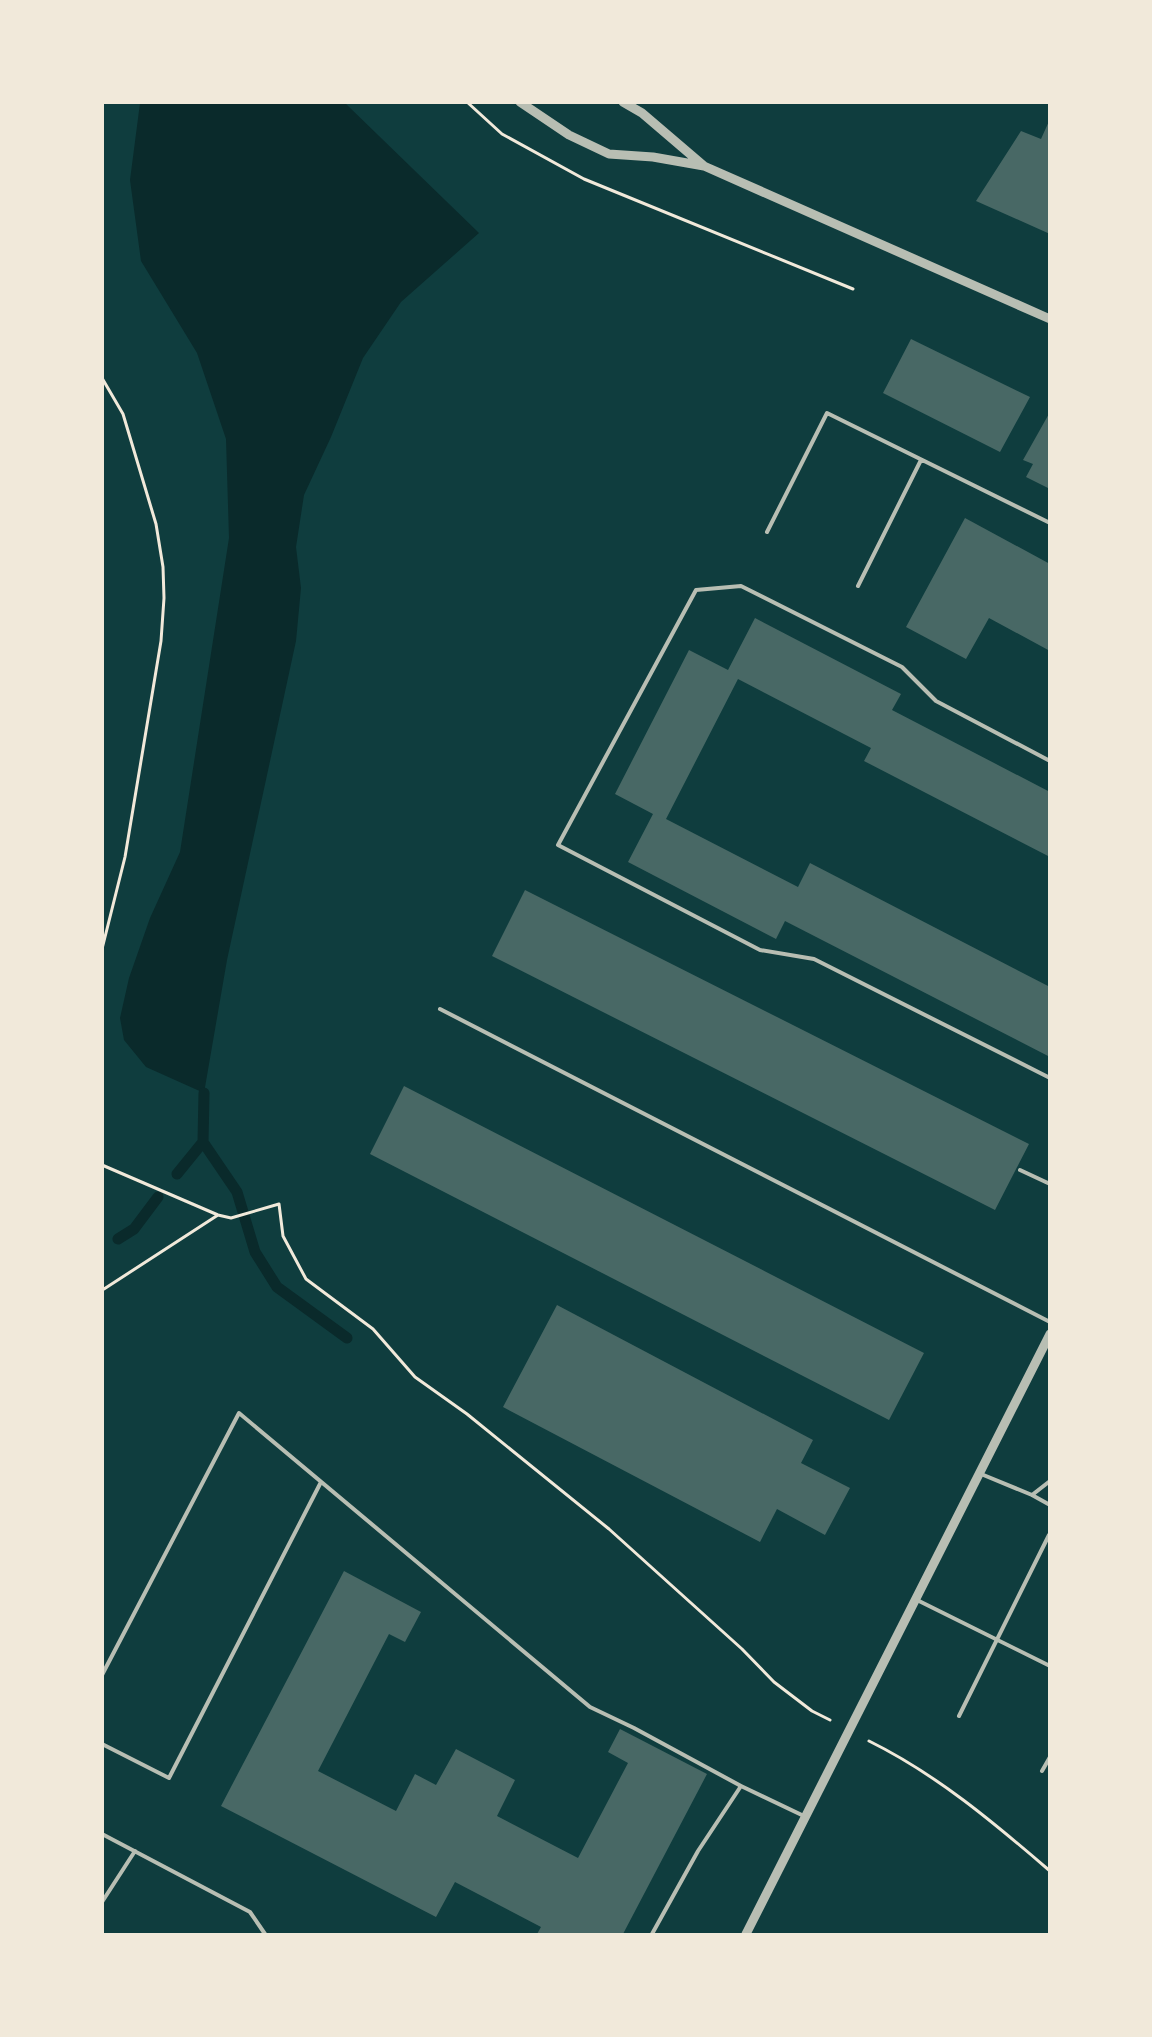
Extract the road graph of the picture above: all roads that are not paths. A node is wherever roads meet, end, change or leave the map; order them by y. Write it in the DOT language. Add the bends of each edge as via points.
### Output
graph roads {
  1 [pos="520,102"];
  2 [pos="623,102"];
  3 [pos="704,166"];
  4 [pos="1050,319"];
  5 [pos="921,460"];
  6 [pos="1050,524"];
  7 [pos="767,532"];
  8 [pos="858,586"];
  9 [pos="1050,761"];
  10 [pos="440,1009"];
  11 [pos="1050,1078"];
  12 [pos="1020,1170"];
  13 [pos="1050,1184"];
  14 [pos="1050,1322"];
  15 [pos="1050,1334"];
  16 [pos="980,1474"];
  17 [pos="1050,1481"];
  18 [pos="321,1482"];
  19 [pos="1032,1495"];
  20 [pos="1050,1505"];
  21 [pos="1049,1535"];
  22 [pos="917,1600"];
  23 [pos="998,1640"];
  24 [pos="1050,1666"];
  25 [pos="102,1675"];
  26 [pos="959,1716"];
  27 [pos="102,1744"];
  28 [pos="1050,1757"];
  29 [pos="1042,1771"];
  30 [pos="741,1786"];
  31 [pos="806,1817"];
  32 [pos="102,1834"];
  33 [pos="135,1851"];
  34 [pos="102,1902"];
  35 [pos="265,1934"];
  36 [pos="652,1934"];
  37 [pos="746,1934"];
  1 -- 3 [label="street" via="569,135 609,154"];
  2 -- 3 [label="street" via="642,113"];
  3 -- 4 [label="street"];
  5 -- 6 [label="lane"];
  5 -- 7 [label="lane" via="827,413"];
  5 -- 8 [label="lane"];
  9 -- 11 [label="lane" via="936,701 902,668 741,586 696,590 558,844 760,950 814,959"];
  10 -- 14 [label="lane"];
  12 -- 13 [label="lane"];
  15 -- 16 [label="street"];
  16 -- 19 [label="lane"];
  16 -- 22 [label="street"];
  17 -- 19 [label="lane"];
  18 -- 25 [label="lane" via="239,1413"];
  18 -- 27 [label="lane" via="169,1778"];
  18 -- 30 [label="lane" via="590,1707"];
  19 -- 20 [label="lane"];
  21 -- 23 [label="lane"];
  22 -- 23 [label="lane"];
  22 -- 31 [label="street"];
  23 -- 24 [label="lane"];
  23 -- 26 [label="lane"];
  28 -- 29 [label="lane"];
  30 -- 31 [label="lane"];
  30 -- 36 [label="lane" via="698,1851"];
  31 -- 37 [label="street"];
  32 -- 33 [label="lane"];
  33 -- 34 [label="lane"];
  33 -- 35 [label="lane" via="250,1912"];
}
